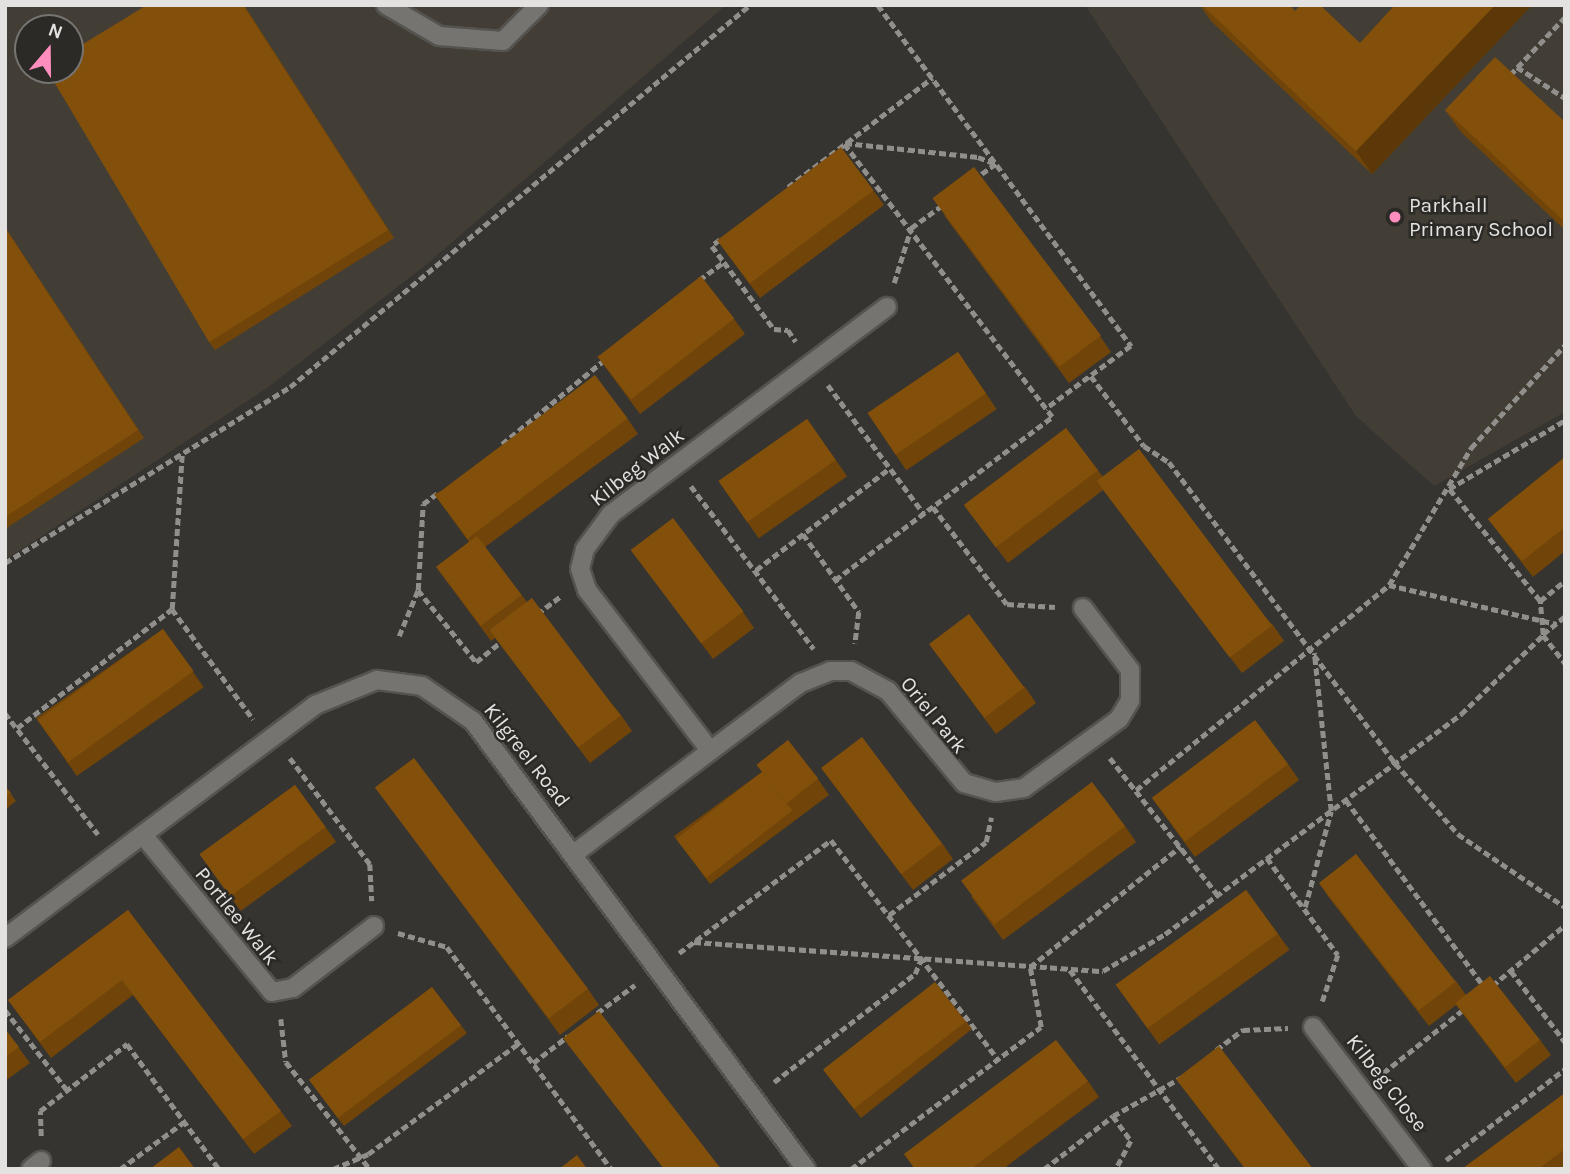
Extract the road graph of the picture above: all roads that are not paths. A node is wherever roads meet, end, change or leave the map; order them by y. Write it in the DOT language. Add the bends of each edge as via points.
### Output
graph roads {
  1 [pos="386,5"];
  2 [pos="538,5"];
  3 [pos="887,307"];
  4 [pos="1083,608"];
  5 [pos="709,749"];
  6 [pos="144,835"];
  7 [pos="575,853"];
  8 [pos="374,926"];
  9 [pos="5,938"];
  10 [pos="1314,1027"];
  11 [pos="806,1169"];
  12 [pos="1422,1169"];
  1 -- 2 [label="street" via="439,36 503,41"];
  3 -- 5 [label="street, Kilbeg Walk" via="598,527 582,555 582,580"];
  4 -- 5 [label="street, Oriel Park" via="1133,681 1126,710 1024,789 996,792 955,776 894,696 851,671 830,671 801,683"];
  5 -- 7 [label="street"];
  6 -- 7 [label="street, Kilgreel Road" via="315,705 359,684 402,682 434,690 473,721"];
  6 -- 8 [label="street, Portlee Walk" via="261,982 278,993"];
  6 -- 9 [label="street, Kilgreel Road"];
  7 -- 11 [label="street, Kilgreel Road"];
  10 -- 12 [label="street, Kilbeg Close"];
}
